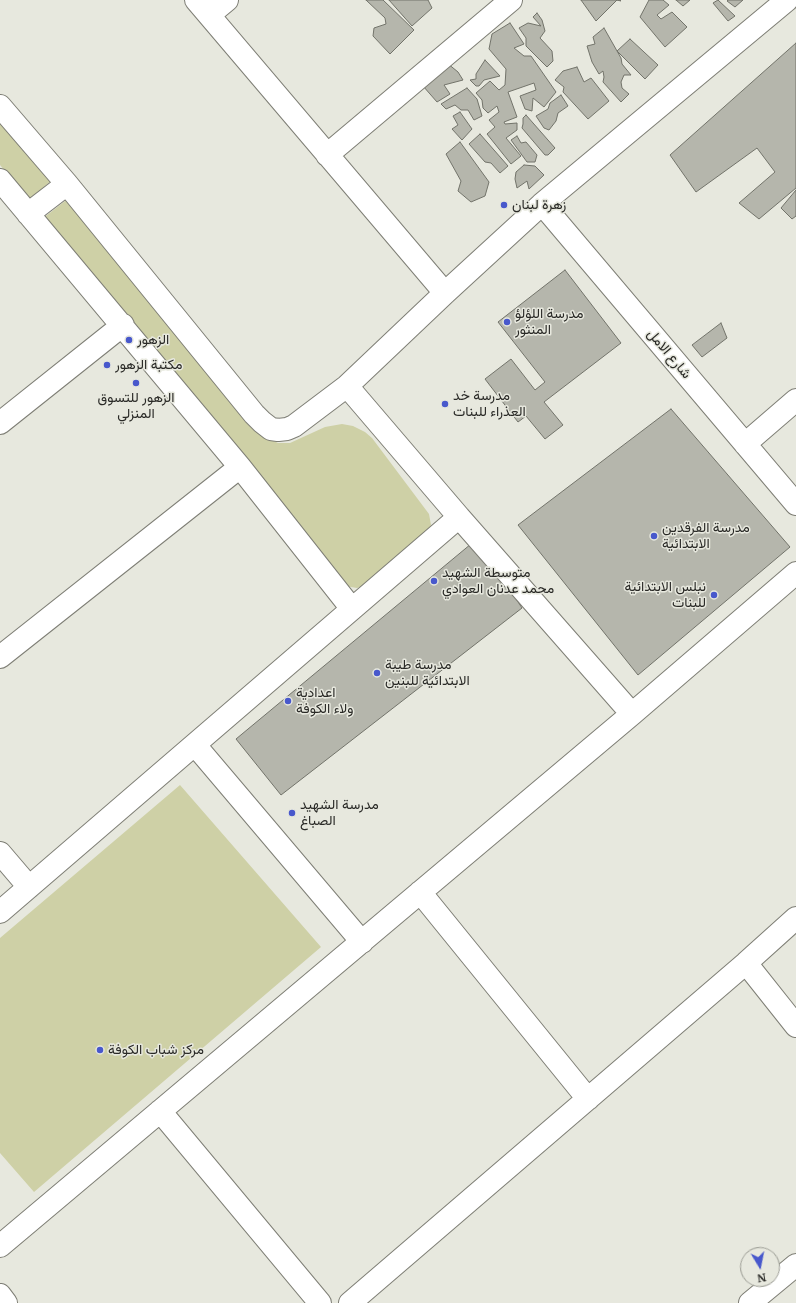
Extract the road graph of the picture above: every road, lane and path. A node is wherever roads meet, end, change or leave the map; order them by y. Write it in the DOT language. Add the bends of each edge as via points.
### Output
graph roads {
  1 [pos="227,0"];
  2 [pos="511,0"];
  3 [pos="787,0"];
  4 [pos="203,8"];
  5 [pos="0,106"];
  6 [pos="327,155"];
  7 [pos="1,184"];
  8 [pos="67,184"];
  9 [pos="542,204"];
  10 [pos="28,214"];
  11 [pos="445,293"];
  12 [pos="122,325"];
  13 [pos="347,386"];
  14 [pos="796,400"];
  15 [pos="0,423"];
  16 [pos="745,444"];
  17 [pos="240,467"];
  18 [pos="796,504"];
  19 [pos="459,517"];
  20 [pos="796,573"];
  21 [pos="352,609"];
  22 [pos="0,657"];
  23 [pos="632,714"];
  24 [pos="195,745"];
  25 [pos="0,853"];
  26 [pos="29,887"];
  27 [pos="420,892"];
  28 [pos="0,912"];
  29 [pos="796,918"];
  30 [pos="362,942"];
  31 [pos="746,964"];
  32 [pos="796,1026"];
  33 [pos="588,1099"];
  34 [pos="160,1111"];
  35 [pos="0,1246"];
  36 [pos="796,1265"];
  37 [pos="0,1295"];
  38 [pos="6,1303"];
  39 [pos="320,1303"];
  40 [pos="350,1303"];
  41 [pos="750,1303"];
  1 -- 4 [label="street"];
  2 -- 6 [label="street"];
  3 -- 9 [label="street"];
  4 -- 6 [label="street"];
  5 -- 8 [label="street"];
  6 -- 11 [label="street"];
  7 -- 10 [label="street"];
  8 -- 10 [label="street"];
  8 -- 13 [label="street" via="254,414 271,429 294,426"];
  9 -- 11 [label="street"];
  9 -- 16 [label="street, شارع الامل"];
  10 -- 12 [label="street"];
  11 -- 13 [label="street"];
  12 -- 15 [label="street"];
  12 -- 17 [label="street"];
  13 -- 19 [label="street"];
  14 -- 16 [label="street"];
  16 -- 18 [label="street, شارع الامل"];
  17 -- 21 [label="street"];
  17 -- 22 [label="street"];
  19 -- 21 [label="street"];
  19 -- 23 [label="street"];
  20 -- 23 [label="street"];
  21 -- 24 [label="street"];
  23 -- 27 [label="street"];
  24 -- 26 [label="street"];
  24 -- 30 [label="street"];
  25 -- 26 [label="street"];
  26 -- 28 [label="street"];
  27 -- 30 [label="street"];
  27 -- 33 [label="street"];
  29 -- 31 [label="street"];
  30 -- 34 [label="street"];
  31 -- 32 [label="street"];
  31 -- 33 [label="street"];
  33 -- 40 [label="street"];
  34 -- 35 [label="street"];
  34 -- 39 [label="street"];
  36 -- 41 [label="street"];
  37 -- 38 [label="street"];
}
